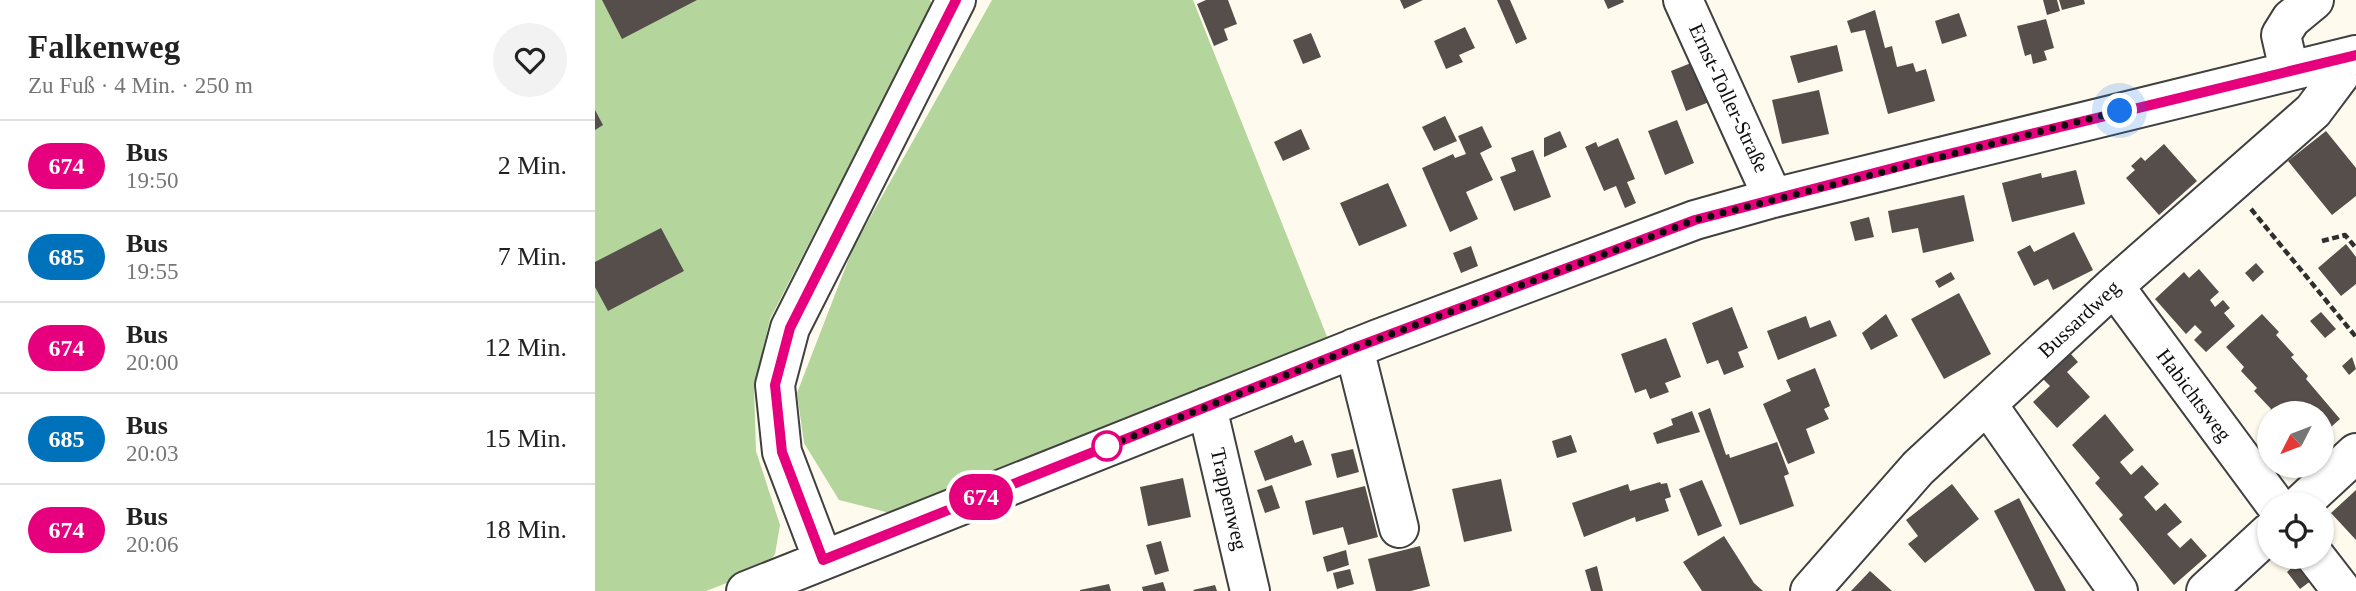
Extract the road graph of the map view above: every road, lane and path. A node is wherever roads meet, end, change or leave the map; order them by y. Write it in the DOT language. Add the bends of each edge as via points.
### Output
graph roads {
  1 [pos="956,0"];
  2 [pos="1683,0"];
  3 [pos="2314,0"];
  4 [pos="2355,55"];
  5 [pos="2289,70"];
  6 [pos="2231,184"];
  7 [pos="1773,198"];
  8 [pos="2322,242"];
  9 [pos="2356,248"];
  10 [pos="2114,286"];
  11 [pos="2356,337"];
  12 [pos="1354,348"];
  13 [pos="1987,404"];
  14 [pos="1207,407"];
  15 [pos="2356,453"];
  16 [pos="2266,492"];
  17 [pos="2314,492"];
  18 [pos="1399,528"];
  19 [pos="2257,544"];
  20 [pos="823,560"];
  21 [pos="2325,569"];
  22 [pos="746,591"];
  23 [pos="1250,591"];
  24 [pos="1810,591"];
  25 [pos="2118,591"];
  26 [pos="2206,591"];
  27 [pos="2342,591"];
  1 -- 20 [label="street" via="790,328 775,385 782,452"];
  2 -- 7 [label="street, Ernst-Toller-Straße"];
  3 -- 5 [label="street" via="2291,19 2281,35"];
  4 -- 5 [label="street"];
  4 -- 6 [label="street, Bussardweg" via="2313,111"];
  5 -- 7 [label="street"];
  6 -- 10 [label="street, Bussardweg"];
  6 -- 11 [label="path"];
  7 -- 12 [label="street" via="1695,220"];
  8 -- 9 [label="path" via="2345,235"];
  10 -- 13 [label="street, Bussardweg"];
  10 -- 16 [label="street, Habichtsweg"];
  12 -- 14 [label="street"];
  12 -- 18 [label="street"];
  13 -- 24 [label="street, Bussardweg" via="1918,468"];
  13 -- 25 [label="street"];
  14 -- 20 [label="street"];
  14 -- 23 [label="street, Trappenweg"];
  15 -- 17 [label="street"];
  19 -- 26 [label="street"];
  20 -- 22 [label="street"];
  21 -- 27 [label="street"];
}
